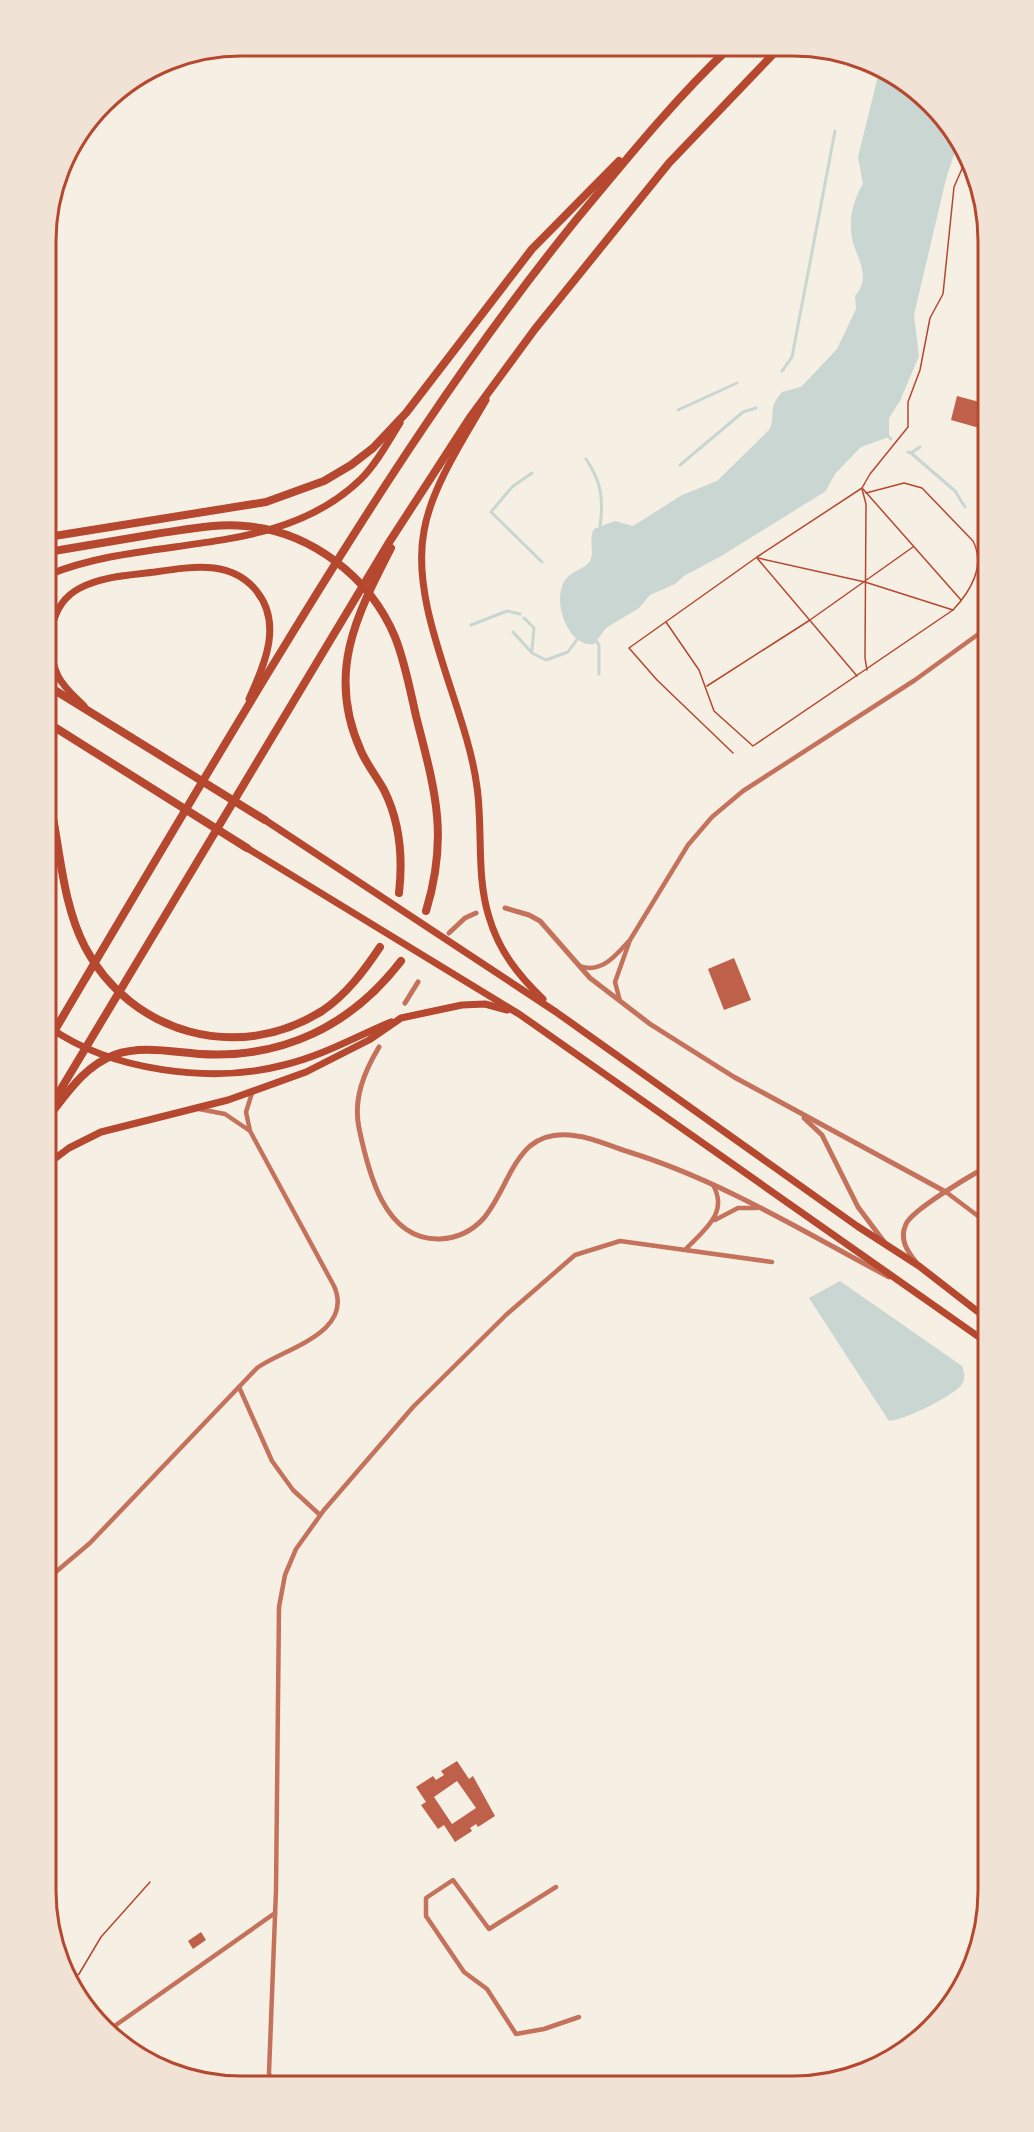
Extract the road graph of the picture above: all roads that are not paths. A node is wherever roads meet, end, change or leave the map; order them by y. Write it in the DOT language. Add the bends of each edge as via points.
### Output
graph roads {
  1 [pos="721,56"];
  2 [pos="771,56"];
  3 [pos="681,98"];
  4 [pos="502,372"];
  5 [pos="406,413"];
  6 [pos="413,504"];
  7 [pos="56,536"];
  8 [pos="56,551"];
  9 [pos="56,572"];
  10 [pos="56,616"];
  11 [pos="978,635"];
  12 [pos="56,670"];
  13 [pos="56,691"];
  14 [pos="86,708"];
  15 [pos="242,715"];
  16 [pos="56,728"];
  17 [pos="265,820"];
  18 [pos="56,834"];
  19 [pos="247,848"];
  20 [pos="399,892"];
  21 [pos="505,908"];
  22 [pos="426,911"];
  23 [pos="476,913"];
  24 [pos="449,933"];
  25 [pos="630,940"];
  26 [pos="380,947"];
  27 [pos="401,961"];
  28 [pos="577,965"];
  29 [pos="418,982"];
  30 [pos="405,1003"];
  31 [pos="622,1005"];
  32 [pos="556,1012"];
  33 [pos="519,1014"];
  34 [pos="401,1018"];
  35 [pos="56,1028"];
  36 [pos="56,1031"];
  37 [pos="379,1047"];
  38 [pos="252,1093"];
  39 [pos="56,1097"];
  40 [pos="786,1105"];
  41 [pos="56,1107"];
  42 [pos="196,1109"];
  43 [pos="250,1131"];
  44 [pos="56,1158"];
  45 [pos="978,1172"];
  46 [pos="712,1182"];
  47 [pos="946,1192"];
  48 [pos="764,1209"];
  49 [pos="978,1216"];
  50 [pos="713,1221"];
  51 [pos="886,1244"];
  52 [pos="686,1249"];
  53 [pos="772,1262"];
  54 [pos="919,1266"];
  55 [pos="914,1290"];
  56 [pos="978,1312"];
  57 [pos="978,1336"];
  58 [pos="239,1387"];
  59 [pos="320,1515"];
  60 [pos="56,1572"];
  61 [pos="556,1887"];
  62 [pos="275,1913"];
  63 [pos="579,2018"];
  64 [pos="113,2026"];
  65 [pos="270,2076"];
  1 -- 3 [label="highway"];
  2 -- 4 [label="highway" via="669,163"];
  3 -- 5 [label="highway" via="532,249"];
  3 -- 15 [label="highway" via="507,308 443,396"];
  4 -- 6 [label="highway"];
  4 -- 32 [label="main road" via="428,514 421,567 427,604 477,784 488,916 512,966"];
  5 -- 7 [label="highway" via="351,465 297,493 266,502"];
  5 -- 9 [label="main road" via="380,456 361,478 312,514 250,536 104,557"];
  6 -- 20 [label="highway" via="358,613 346,669 352,727 389,801 396,825 401,866"];
  6 -- 39 [label="highway"];
  8 -- 22 [label="highway" via="208,526 246,526 282,533 331,557 349,572 369,594 395,637 435,787 439,816 437,868"];
  10 -- 15 [label="main road" via="68,596 96,581 207,568 233,573 247,581 265,602 269,615 269,642"];
  11 -- 25 [label="street" via="743,791 719,811 688,845"];
  12 -- 14 [label="main road"];
  13 -- 14 [label="highway"];
  14 -- 17 [label="highway"];
  15 -- 35 [label="highway"];
  16 -- 19 [label="highway"];
  17 -- 32 [label="main road"];
  18 -- 26 [label="highway" via="71,910 81,939 109,982 147,1015 176,1029 210,1037 242,1038 299,1023 333,1002 356,980"];
  19 -- 33 [label="main road"];
  21 -- 28 [label="street" via="540,921"];
  23 -- 24 [label="street"];
  25 -- 28 [label="street" via="602,966"];
  25 -- 31 [label="street" via="615,982"];
  27 -- 41 [label="highway" via="359,1006 310,1037 249,1053 119,1053 85,1072"];
  28 -- 31 [label="street"];
  29 -- 30 [label="street"];
  31 -- 40 [label="street"];
  32 -- 51 [label="main road"];
  33 -- 34 [label="main road" via="485,1004 445,1007"];
  33 -- 55 [label="main road"];
  34 -- 36 [label="main road" via="306,1059 251,1071 184,1071 136,1065 88,1050"];
  34 -- 38 [label="main road" via="328,1062"];
  37 -- 46 [label="street" via="360,1090 359,1125 372,1173 390,1215 421,1237 450,1238 475,1227 494,1205 529,1147 550,1136 578,1136"];
  38 -- 42 [label="main road"];
  38 -- 43 [label="street" via="246,1112"];
  40 -- 47 [label="street"];
  40 -- 51 [label="street" via="822,1135 858,1207"];
  42 -- 43 [label="street" via="225,1114"];
  42 -- 44 [label="main road" via="101,1132"];
  43 -- 58 [label="street" via="334,1287 338,1303 332,1320 317,1337 266,1362"];
  45 -- 47 [label="street"];
  46 -- 48 [label="street"];
  46 -- 50 [label="street" via="720,1200"];
  47 -- 49 [label="street"];
  47 -- 54 [label="street" via="905,1225 904,1244"];
  48 -- 50 [label="street" via="738,1208"];
  48 -- 55 [label="street"];
  50 -- 52 [label="street"];
  51 -- 54 [label="main road"];
  52 -- 53 [label="street"];
  52 -- 59 [label="street" via="620,1241 576,1255 506,1315 413,1407"];
  54 -- 56 [label="main road"];
  55 -- 57 [label="main road"];
  58 -- 59 [label="street" via="272,1461 293,1490"];
  58 -- 60 [label="street" via="90,1543"];
  59 -- 62 [label="street" via="291,1562 279,1607"];
  61 -- 63 [label="street" via="489,1929 453,1880 426,1898 426,1916 464,1972 487,1989 516,2034"];
  62 -- 64 [label="street"];
  62 -- 65 [label="street"];
}
